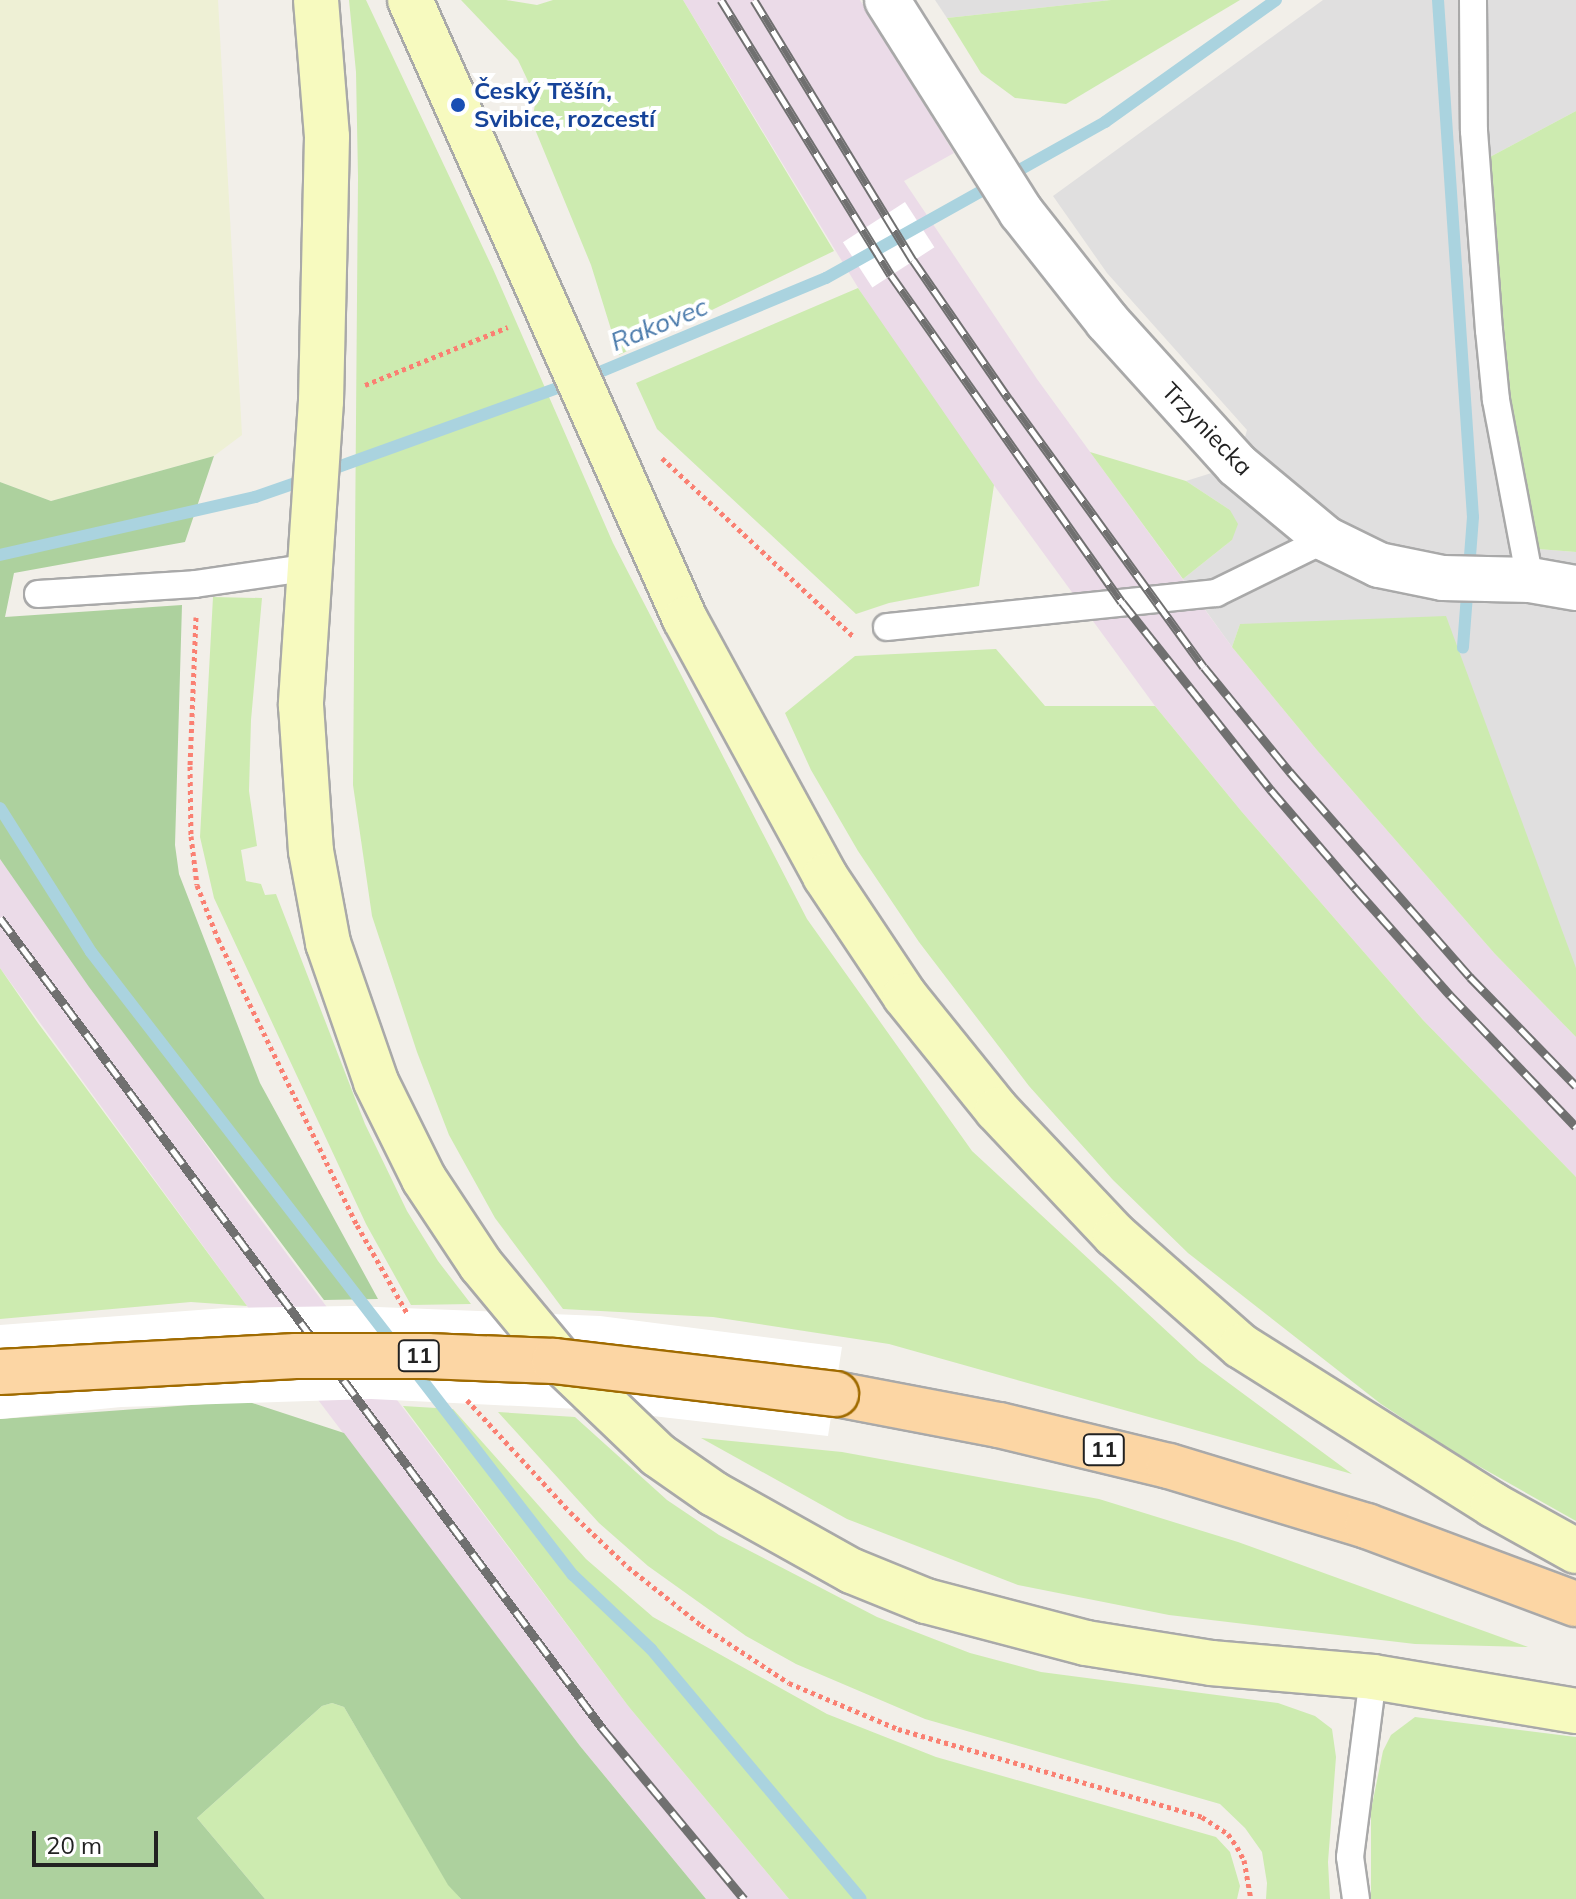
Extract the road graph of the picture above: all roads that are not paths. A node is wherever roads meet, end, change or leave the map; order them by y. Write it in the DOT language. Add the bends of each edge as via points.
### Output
graph roads {
  1 [pos="316,0"];
  2 [pos="410,0"];
  3 [pos="887,0"];
  4 [pos="1473,0"];
  5 [pos="1326,539"];
  6 [pos="311,567"];
  7 [pos="1514,579"];
  8 [pos="1576,588"];
  9 [pos="38,594"];
  10 [pos="887,627"];
  11 [pos="0,1372"];
  12 [pos="1576,1551"];
  13 [pos="1576,1604"];
  14 [pos="1373,1677"];
  15 [pos="1576,1711"];
  16 [pos="1356,1899"];
  1 -- 6 [label="main road" via="327,137"];
  2 -- 12 [label="main road" via="685,619 825,876 905,996 997,1110 1115,1235 1241,1346 1493,1505"];
  3 -- 5 [label="street, Trzyniecka" via="1021,212 1107,321 1237,465"];
  4 -- 7 [label="lane" via="1474,131"];
  5 -- 7 [label="street, Trzyniecka" via="1379,565 1443,578"];
  5 -- 10 [label="lane" via="1216,593"];
  6 -- 9 [label="lane" via="195,584"];
  6 -- 14 [label="main road" via="301,705 311,851 328,943 376,1082 424,1179 481,1265 564,1365 658,1455 714,1494 852,1571 926,1601 1086,1643 1211,1663"];
  7 -- 8 [label="street"];
  11 -- 13 [label="main road, 11, bridge" via="296,1356 427,1356 554,1361 836,1394 999,1425 1169,1466 1367,1526"];
  14 -- 15 [label="main road"];
  14 -- 16 [label="lane" via="1350,1857"];
}
